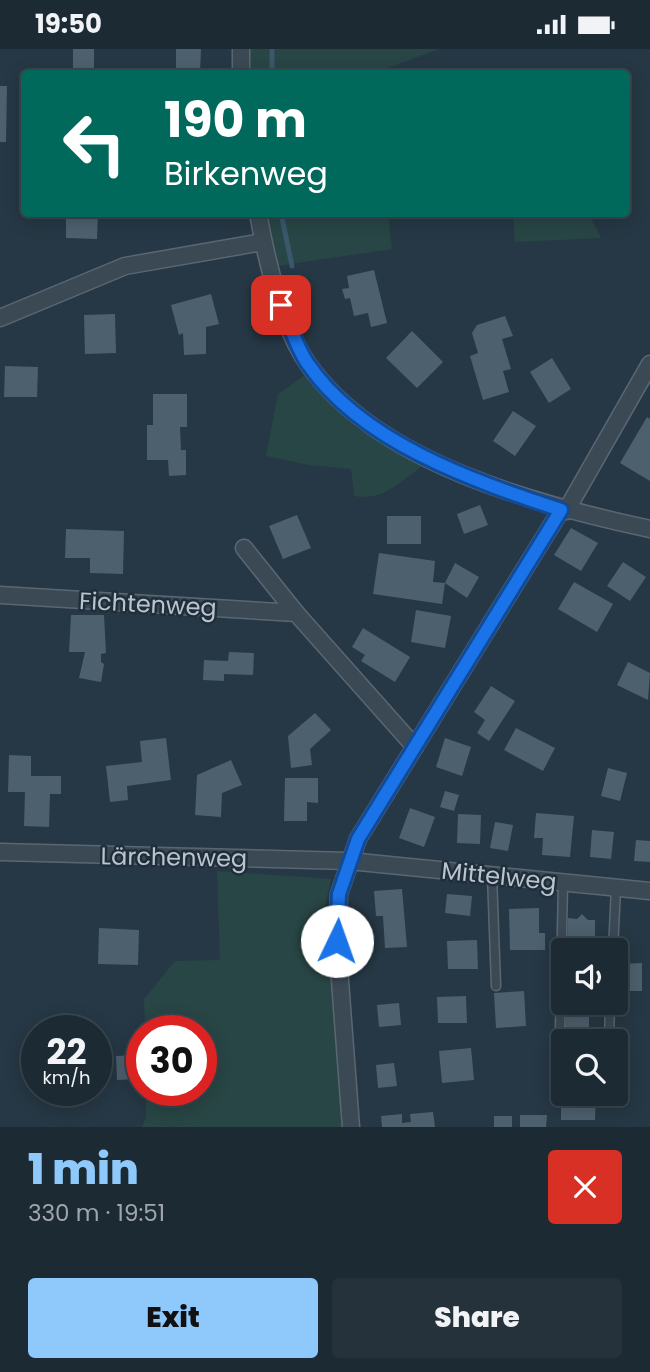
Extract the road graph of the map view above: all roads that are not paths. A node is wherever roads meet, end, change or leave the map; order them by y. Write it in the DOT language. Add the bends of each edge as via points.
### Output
graph roads {
  1 [pos="241,49"];
  2 [pos="241,70"];
  3 [pos="259,217"];
  4 [pos="263,242"];
  5 [pos="0,318"];
  6 [pos="650,364"];
  7 [pos="563,510"];
  8 [pos="650,529"];
  9 [pos="244,548"];
  10 [pos="0,595"];
  11 [pos="296,613"];
  12 [pos="415,747"];
  13 [pos="0,852"];
  14 [pos="349,861"];
  15 [pos="492,875"];
  16 [pos="563,883"];
  17 [pos="616,888"];
  18 [pos="650,891"];
  19 [pos="613,938"];
  20 [pos="496,986"];
  21 [pos="560,1029"];
  22 [pos="351,1127"];
  1 -- 2 [label="street"];
  3 -- 4 [label="street"];
  4 -- 5 [label="street" via="125,266"];
  4 -- 7 [label="street" via="281,305 307,362 331,393 360,419 432,460"];
  6 -- 7 [label="street"];
  7 -- 8 [label="street"];
  7 -- 12 [label="street"];
  9 -- 11 [label="street"];
  10 -- 11 [label="street, Fichtenweg"];
  11 -- 12 [label="street"];
  12 -- 14 [label="street"];
  13 -- 14 [label="street, Lärchenweg"];
  14 -- 15 [label="street, Mittelweg"];
  14 -- 22 [label="street" via="339,894 337,941"];
  15 -- 16 [label="street, Mittelweg"];
  15 -- 20 [label="lane"];
  16 -- 17 [label="street, Mittelweg"];
  16 -- 21 [label="lane"];
  17 -- 18 [label="street, Mittelweg"];
  17 -- 19 [label="lane"];
}
